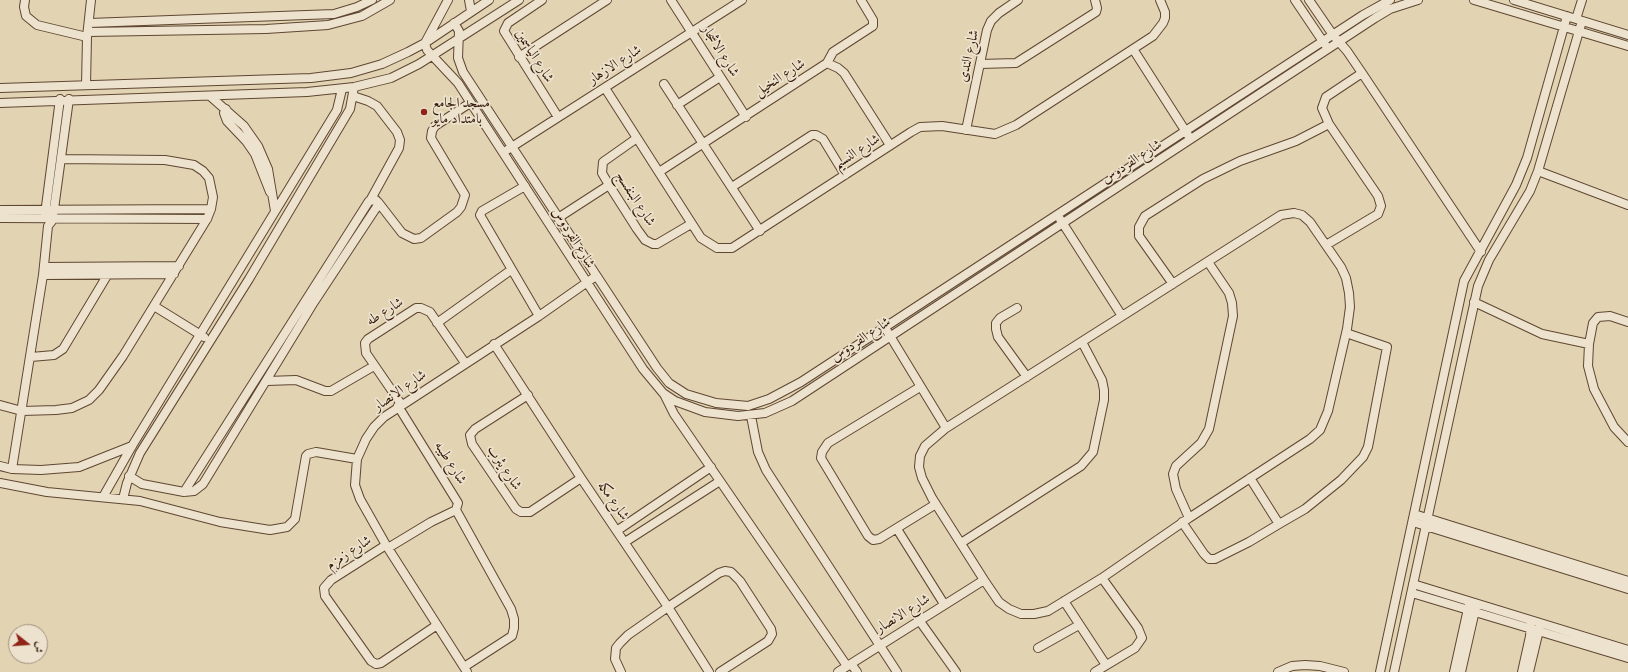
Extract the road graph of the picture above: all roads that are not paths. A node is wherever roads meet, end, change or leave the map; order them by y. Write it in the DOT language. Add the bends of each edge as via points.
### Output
graph roads {
  1 [pos="25,0"];
  2 [pos="91,0"];
  3 [pos="372,0"];
  4 [pos="390,0"];
  5 [pos="448,0"];
  6 [pos="469,0"];
  7 [pos="488,0"];
  8 [pos="519,0"];
  9 [pos="542,0"];
  10 [pos="607,0"];
  11 [pos="671,0"];
  12 [pos="742,0"];
  13 [pos="861,0"];
  14 [pos="1018,0"];
  15 [pos="1095,0"];
  16 [pos="1160,0"];
  17 [pos="1295,0"];
  18 [pos="1309,0"];
  19 [pos="1390,0"];
  20 [pos="1418,0"];
  21 [pos="1474,0"];
  22 [pos="1514,0"];
  23 [pos="1582,0"];
  24 [pos="471,11"];
  25 [pos="1549,11"];
  26 [pos="1567,16"];
  27 [pos="1579,20"];
  28 [pos="1546,21"];
  29 [pos="89,22"];
  30 [pos="454,23"];
  31 [pos="1596,25"];
  32 [pos="1564,27"];
  33 [pos="1579,31"];
  34 [pos="692,32"];
  35 [pos="88,34"];
  36 [pos="1333,35"];
  37 [pos="1628,35"];
  38 [pos="1593,36"];
  39 [pos="460,38"];
  40 [pos="1323,42"];
  41 [pos="1338,42"];
  42 [pos="424,43"];
  43 [pos="1628,46"];
  44 [pos="1133,49"];
  45 [pos="1328,49"];
  46 [pos="1556,54"];
  47 [pos="432,57"];
  48 [pos="519,57"];
  49 [pos="1571,58"];
  50 [pos="827,63"];
  51 [pos="980,64"];
  52 [pos="1362,73"];
  53 [pos="720,77"];
  54 [pos="157,83"];
  55 [pos="86,84"];
  56 [pos="664,84"];
  57 [pos="354,87"];
  58 [pos="0,88"];
  59 [pos="606,88"];
  60 [pos="342,89"];
  61 [pos="210,96"];
  62 [pos="353,96"];
  63 [pos="157,97"];
  64 [pos="60,99"];
  65 [pos="69,99"];
  66 [pos="1233,100"];
  67 [pos="0,103"];
  68 [pos="470,103"];
  69 [pos="677,105"];
  70 [pos="1239,108"];
  71 [pos="558,117"];
  72 [pos="746,117"];
  73 [pos="1329,124"];
  74 [pos="966,130"];
  75 [pos="1186,132"];
  76 [pos="637,138"];
  77 [pos="1190,139"];
  78 [pos="703,144"];
  79 [pos="890,145"];
  80 [pos="511,147"];
  81 [pos="503,152"];
  82 [pos="61,159"];
  83 [pos="1538,171"];
  84 [pos="659,172"];
  85 [pos="845,175"];
  86 [pos="608,185"];
  87 [pos="525,186"];
  88 [pos="732,187"];
  89 [pos="374,201"];
  90 [pos="1628,205"];
  91 [pos="211,209"];
  92 [pos="0,210"];
  93 [pos="50,210"];
  94 [pos="275,211"];
  95 [pos="1058,215"];
  96 [pos="0,218"];
  97 [pos="558,218"];
  98 [pos="207,219"];
  99 [pos="48,221"];
  100 [pos="1063,223"];
  101 [pos="692,224"];
  102 [pos="760,230"];
  103 [pos="1326,245"];
  104 [pos="1480,252"];
  105 [pos="1208,262"];
  106 [pos="179,266"];
  107 [pos="511,270"];
  108 [pos="44,271"];
  109 [pos="108,274"];
  110 [pos="174,274"];
  111 [pos="596,276"];
  112 [pos="586,283"];
  113 [pos="1173,284"];
  114 [pos="1474,302"];
  115 [pos="154,306"];
  116 [pos="1017,308"];
  117 [pos="539,316"];
  118 [pos="1122,316"];
  119 [pos="1628,322"];
  120 [pos="437,323"];
  121 [pos="885,328"];
  122 [pos="1346,333"];
  123 [pos="200,335"];
  124 [pos="890,336"];
  125 [pos="210,340"];
  126 [pos="1082,342"];
  127 [pos="494,344"];
  128 [pos="1589,344"];
  129 [pos="31,356"];
  130 [pos="465,363"];
  131 [pos="180,366"];
  132 [pos="374,366"];
  133 [pos="189,372"];
  134 [pos="1026,377"];
  135 [pos="267,381"];
  136 [pos="920,387"];
  137 [pos="663,393"];
  138 [pos="528,395"];
  139 [pos="0,405"];
  140 [pos="400,405"];
  141 [pos="22,411"];
  142 [pos="751,416"];
  143 [pos="946,428"];
  144 [pos="1628,442"];
  145 [pos="132,446"];
  146 [pos="357,460"];
  147 [pos="0,466"];
  148 [pos="710,467"];
  149 [pos="12,469"];
  150 [pos="129,476"];
  151 [pos="581,478"];
  152 [pos="1250,478"];
  153 [pos="720,481"];
  154 [pos="0,483"];
  155 [pos="184,492"];
  156 [pos="103,497"];
  157 [pos="123,499"];
  158 [pos="936,504"];
  159 [pos="456,510"];
  160 [pos="1414,518"];
  161 [pos="1185,520"];
  162 [pos="1427,522"];
  163 [pos="1279,524"];
  164 [pos="897,529"];
  165 [pos="618,530"];
  166 [pos="626,542"];
  167 [pos="961,543"];
  168 [pos="387,546"];
  169 [pos="1102,578"];
  170 [pos="984,580"];
  171 [pos="1628,581"];
  172 [pos="1412,588"];
  173 [pos="1628,589"];
  174 [pos="1064,601"];
  175 [pos="944,604"];
  176 [pos="1472,606"];
  177 [pos="668,607"];
  178 [pos="919,620"];
  179 [pos="1531,624"];
  180 [pos="437,625"];
  181 [pos="1079,625"];
  182 [pos="1540,626"];
  183 [pos="879,645"];
  184 [pos="1038,648"];
  185 [pos="1628,650"];
  186 [pos="1628,658"];
  187 [pos="849,665"];
  188 [pos="1106,665"];
  189 [pos="466,669"];
  190 [pos="621,672"];
  191 [pos="709,672"];
  192 [pos="720,672"];
  193 [pos="838,672"];
  194 [pos="857,672"];
  195 [pos="897,672"];
  196 [pos="956,672"];
  197 [pos="1095,672"];
  198 [pos="1278,672"];
  199 [pos="1344,672"];
  200 [pos="1380,672"];
  201 [pos="1394,672"];
  202 [pos="1454,672"];
  203 [pos="1461,672"];
  204 [pos="1522,672"];
  205 [pos="1529,672"];
  1 -- 35 [label="street" via="26,16 37,25"];
  2 -- 29 [label="street"];
  3 -- 29 [label="street" via="357,8 334,14"];
  4 -- 35 [label="street" via="362,16 328,25"];
  5 -- 42 [label="street"];
  6 -- 24 [label="street"];
  7 -- 24 [label="street"];
  8 -- 39 [label="street"];
  9 -- 48 [label="street, شارع الياسمين" via="505,26 505,36"];
  10 -- 48 [label="street"];
  11 -- 34 [label="street, شارع الاشجار"];
  12 -- 34 [label="street, شارع الازهار"];
  13 -- 50 [label="street" via="873,20 873,26 833,52"];
  14 -- 51 [label="street, شارع الندى" via="991,21"];
  15 -- 51 [label="street" via="1096,12 1016,63"];
  16 -- 44 [label="street, شارع النسيم" via="1165,12 1163,23 1153,36"];
  17 -- 40 [label="street"];
  18 -- 36 [label="street"];
  19 -- 36 [label="street, شارع الفردوس"];
  20 -- 41 [label="street, شارع الفردوس" via="1390,9"];
  21 -- 28 [label="street"];
  22 -- 25 [label="street"];
  23 -- 27 [label="street"];
  24 -- 30 [label="street"];
  25 -- 26 [label="street"];
  25 -- 28 [label="street"];
  26 -- 27 [label="street"];
  26 -- 32 [label="street"];
  27 -- 31 [label="street"];
  27 -- 33 [label="street"];
  28 -- 32 [label="street"];
  29 -- 35 [label="street"];
  30 -- 39 [label="street, شارع الفردوس" via="459,30"];
  30 -- 42 [label="street"];
  31 -- 37 [label="street"];
  31 -- 38 [label="street"];
  32 -- 33 [label="street"];
  32 -- 46 [label="street"];
  33 -- 38 [label="street"];
  33 -- 49 [label="street"];
  34 -- 53 [label="street, شارع الاشجار"];
  34 -- 59 [label="street, شارع الازهار"];
  35 -- 55 [label="street"];
  36 -- 40 [label="street, شارع الفردوس"];
  36 -- 41 [label="street"];
  38 -- 43 [label="street"];
  39 -- 47 [label="street"];
  39 -- 80 [label="street, شارع الفردوس" via="457,51 460,65"];
  40 -- 45 [label="street"];
  40 -- 66 [label="street, شارع الفردوس"];
  41 -- 45 [label="street, شارع الفردوس"];
  41 -- 52 [label="street"];
  42 -- 47 [label="street, شارع الفردوس"];
  42 -- 54 [label="street" via="382,64 330,76"];
  44 -- 74 [label="street, شارع النسيم" via="1016,125 994,134"];
  44 -- 75 [label="street"];
  45 -- 70 [label="street, شارع الفردوس"];
  46 -- 49 [label="street" via="1564,53"];
  46 -- 104 [label="street" via="1527,158 1516,185"];
  47 -- 57 [label="street" via="391,78"];
  47 -- 68 [label="street, شارع الفردوس" via="452,76"];
  48 -- 71 [label="street, شارع الياسمين"];
  49 -- 83 [label="street"];
  50 -- 72 [label="street, شارع النخيل"];
  50 -- 79 [label="street, شارع النخيل" via="844,73"];
  51 -- 74 [label="street, شارع الندى"];
  52 -- 73 [label="street" via="1331,94 1323,103 1323,112"];
  52 -- 104 [label="street"];
  53 -- 69 [label="street"];
  53 -- 72 [label="street, شارع الاشجار"];
  54 -- 55 [label="street"];
  54 -- 63 [label="street"];
  55 -- 58 [label="street"];
  56 -- 69 [label="street"];
  57 -- 60 [label="street"];
  57 -- 62 [label="street"];
  59 -- 71 [label="street, شارع الازهار"];
  59 -- 76 [label="street, شارع النسيم"];
  60 -- 61 [label="street"];
  60 -- 94 [label="street" via="337,110"];
  61 -- 63 [label="street"];
  61 -- 94 [label="street" via="226,109 224,113 227,121 251,147 267,188 272,194"];
  62 -- 89 [label="street" via="368,100 377,106 400,140"];
  62 -- 125 [label="street" via="346,116"];
  63 -- 65 [label="street"];
  64 -- 65 [label="street"];
  64 -- 67 [label="street"];
  64 -- 93 [label="street"];
  65 -- 82 [label="street"];
  66 -- 70 [label="street"];
  66 -- 75 [label="street, شارع الفردوس"];
  68 -- 81 [label="street, شارع الفردوس"];
  68 -- 89 [label="street" via="436,126 431,138 464,195 457,212 421,238 414,239 402,233"];
  69 -- 78 [label="street"];
  70 -- 77 [label="street, شارع الفردوس"];
  71 -- 80 [label="street, شارع الازهار"];
  72 -- 78 [label="street, شارع النخيل"];
  73 -- 103 [label="street" via="1378,196 1381,206 1378,214"];
  73 -- 113 [label="street" via="1296,141 1228,167 1145,216 1139,227 1139,236"];
  74 -- 79 [label="street, شارع النسيم" via="942,126 920,127"];
  75 -- 77 [label="street"];
  75 -- 95 [label="street, شارع الفردوس"];
  76 -- 84 [label="street, شارع النسيم"];
  76 -- 86 [label="street, شارع البنفسج" via="604,162 602,173"];
  77 -- 100 [label="street, شارع الفردوس"];
  78 -- 84 [label="street, شارع النخيل"];
  78 -- 88 [label="street"];
  79 -- 85 [label="street, شارع النسيم"];
  80 -- 81 [label="street, شارع الازهار"];
  80 -- 97 [label="street, شارع الفردوس"];
  81 -- 87 [label="street, شارع الفردوس"];
  82 -- 91 [label="street" via="165,160 194,165 203,170 209,178 213,197"];
  82 -- 93 [label="street"];
  83 -- 90 [label="street"];
  83 -- 114 [label="street" via="1530,191 1489,260"];
  84 -- 101 [label="street, شارع النسيم"];
  85 -- 88 [label="street" via="822,139 812,135"];
  85 -- 102 [label="street, شارع النسيم"];
  86 -- 97 [label="street"];
  86 -- 101 [label="street, شارع البنفسج" via="637,229 653,244"];
  87 -- 107 [label="street" via="482,211 480,215"];
  87 -- 112 [label="street, شارع الفردوس"];
  88 -- 102 [label="street"];
  89 -- 135 [label="street" via="376,208 314,302"];
  89 -- 155 [label="street"];
  91 -- 93 [label="street"];
  91 -- 98 [label="street"];
  92 -- 93 [label="street"];
  93 -- 99 [label="street"];
  94 -- 123 [label="street"];
  95 -- 100 [label="street"];
  95 -- 121 [label="street, شارع الفردوس" via="924,300"];
  96 -- 99 [label="street"];
  97 -- 111 [label="street, شارع الفردوس"];
  98 -- 99 [label="street"];
  98 -- 106 [label="street"];
  99 -- 108 [label="street"];
  100 -- 118 [label="street"];
  100 -- 124 [label="street, شارع الفردوس"];
  101 -- 102 [label="street, شارع النسيم" via="701,238 724,249 740,244"];
  103 -- 105 [label="street" via="1302,215 1287,213 1281,214"];
  103 -- 122 [label="street" via="1346,278 1350,307"];
  104 -- 160 [label="street" via="1464,281"];
  105 -- 113 [label="street"];
  105 -- 161 [label="street" via="1229,293 1233,316 1206,436 1176,466 1173,474"];
  106 -- 108 [label="street"];
  106 -- 110 [label="street"];
  107 -- 117 [label="street"];
  107 -- 120 [label="street"];
  108 -- 109 [label="street"];
  108 -- 129 [label="street"];
  109 -- 110 [label="street"];
  109 -- 129 [label="street" via="63,349 54,355"];
  110 -- 115 [label="street"];
  111 -- 112 [label="street, شارع الانصار"];
  111 -- 121 [label="street, شارع الفردوس" via="663,376 676,389 716,403 748,406 769,399 801,382"];
  112 -- 117 [label="street, شارع الانصار"];
  112 -- 137 [label="street, شارع الفردوس" via="643,369"];
  113 -- 118 [label="street"];
  114 -- 128 [label="street" via="1542,334"];
  114 -- 162 [label="street"];
  115 -- 123 [label="street"];
  115 -- 141 [label="street" via="99,390 89,400 67,409"];
  116 -- 134 [label="street" via="1000,318 996,323 996,329 998,337"];
  117 -- 127 [label="street, شارع الانصار"];
  118 -- 126 [label="street"];
  119 -- 128 [label="street" via="1610,316 1598,317 1593,323"];
  120 -- 130 [label="street, شارع طه"];
  120 -- 132 [label="street, شارع طه" via="430,312 416,308 368,338 365,347"];
  121 -- 124 [label="street"];
  122 -- 152 [label="street" via="1328,411 1320,430"];
  122 -- 163 [label="street" via="1387,346 1368,447 1363,457 1341,480 1304,509"];
  123 -- 125 [label="street"];
  123 -- 131 [label="street"];
  124 -- 136 [label="street"];
  124 -- 142 [label="street, شارع الفردوس" via="792,401"];
  125 -- 133 [label="street"];
  126 -- 134 [label="street"];
  126 -- 167 [label="street" via="1102,380 1104,390 1096,440 1089,459"];
  127 -- 130 [label="street, شارع الانصار"];
  127 -- 138 [label="street, شارع مكه"];
  128 -- 144 [label="street" via="1588,366 1594,389 1614,427"];
  129 -- 141 [label="street"];
  130 -- 140 [label="street, شارع الانصار"];
  131 -- 133 [label="street"];
  131 -- 145 [label="street"];
  132 -- 135 [label="street" via="331,391 296,380"];
  132 -- 140 [label="street, شارع طه"];
  133 -- 150 [label="street"];
  134 -- 143 [label="street"];
  135 -- 155 [label="street" via="203,484 194,491"];
  136 -- 143 [label="street"];
  136 -- 164 [label="street" via="828,443 821,458 868,536 873,540 879,540"];
  137 -- 142 [label="street, شارع الفردوس" via="675,401 705,412"];
  137 -- 148 [label="street"];
  138 -- 151 [label="street, شارع مكه"];
  138 -- 151 [label="street, شارع يثرب" via="475,429 470,435 472,444 516,509 521,512 530,512"];
  139 -- 141 [label="street"];
  140 -- 146 [label="street, شارع الانصار" via="374,427"];
  140 -- 159 [label="street, شارع طيبه" via="458,500"];
  141 -- 149 [label="street"];
  142 -- 183 [label="street" via="758,452 766,470"];
  143 -- 158 [label="street" via="925,446 920,456 922,478"];
  145 -- 149 [label="street" via="79,467"];
  145 -- 156 [label="street"];
  146 -- 157 [label="street" via="316,452 308,454 295,519 287,527 280,529 237,526"];
  146 -- 168 [label="street, شارع الانصار" via="355,485 360,499"];
  147 -- 149 [label="street"];
  148 -- 153 [label="street"];
  148 -- 165 [label="street"];
  150 -- 155 [label="street" via="142,484"];
  150 -- 157 [label="street"];
  151 -- 165 [label="street, شارع مكه"];
  152 -- 161 [label="street"];
  152 -- 163 [label="street"];
  153 -- 166 [label="street"];
  153 -- 187 [label="street"];
  154 -- 156 [label="street" via="30,490"];
  156 -- 157 [label="street"];
  158 -- 164 [label="street"];
  158 -- 167 [label="street"];
  159 -- 168 [label="street"];
  159 -- 189 [label="street, شارع طيبه" via="511,609 514,619 512,636"];
  160 -- 162 [label="street"];
  160 -- 200 [label="street"];
  161 -- 163 [label="street" via="1204,554 1215,559"];
  161 -- 169 [label="street"];
  162 -- 171 [label="street"];
  162 -- 172 [label="street"];
  162 -- 173 [label="street"];
  164 -- 175 [label="street"];
  165 -- 166 [label="street, شارع مكه"];
  166 -- 177 [label="street, شارع مكه"];
  167 -- 170 [label="street"];
  168 -- 180 [label="street, شارع الانصار"];
  168 -- 180 [label="street, شارع زمزم" via="327,583 324,588 325,596 371,661 376,664"];
  169 -- 174 [label="street"];
  169 -- 188 [label="street" via="1136,625 1142,638 1135,648"];
  170 -- 174 [label="street" via="999,602 1021,614 1048,611"];
  170 -- 175 [label="street, شارع الانصار"];
  172 -- 176 [label="street"];
  172 -- 201 [label="street"];
  174 -- 181 [label="street"];
  175 -- 178 [label="street, شارع الانصار"];
  176 -- 179 [label="street"];
  176 -- 202 [label="street"];
  176 -- 203 [label="street"];
  177 -- 190 [label="street" via="628,635 616,648 615,659"];
  177 -- 191 [label="street, شارع مكه"];
  177 -- 192 [label="street" via="719,573 731,572 740,581 772,634 768,641"];
  178 -- 183 [label="street, شارع الانصار"];
  178 -- 196 [label="street"];
  179 -- 182 [label="street"];
  179 -- 204 [label="street"];
  180 -- 189 [label="street, شارع الانصار"];
  181 -- 184 [label="street"];
  181 -- 188 [label="street"];
  182 -- 185 [label="street"];
  182 -- 186 [label="street"];
  182 -- 205 [label="street"];
  183 -- 187 [label="street, شارع الانصار"];
  183 -- 195 [label="street"];
  187 -- 193 [label="street, شارع الانصار"];
  187 -- 194 [label="street"];
  188 -- 197 [label="street"];
  198 -- 199 [label="street" via="1292,666 1305,665"];
}
